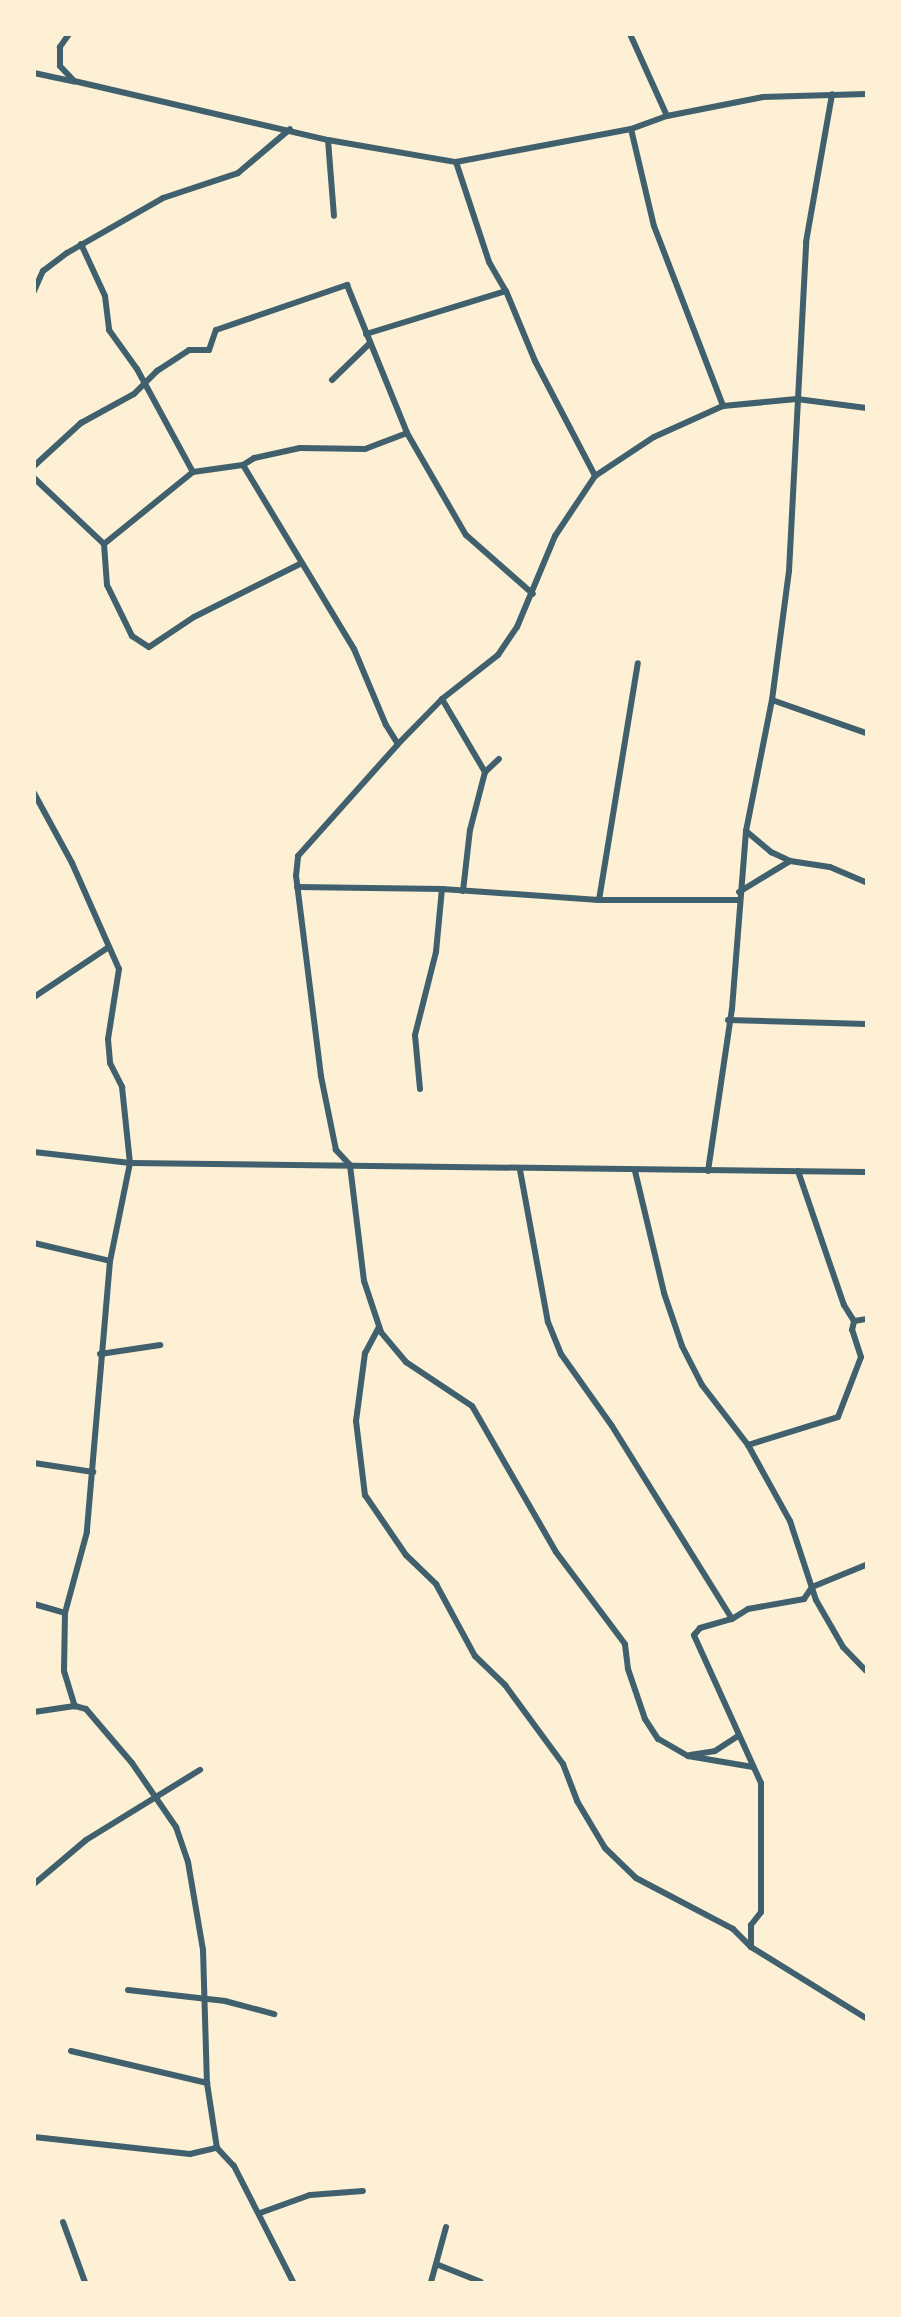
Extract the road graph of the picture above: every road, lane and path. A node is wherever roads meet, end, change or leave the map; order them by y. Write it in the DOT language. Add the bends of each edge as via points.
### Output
graph roads {
  1 [pos="69,34"];
  2 [pos="630,34"];
  3 [pos="34,73"];
  4 [pos="74,81"];
  5 [pos="832,94"];
  6 [pos="867,94"];
  7 [pos="667,116"];
  8 [pos="290,129"];
  9 [pos="631,129"];
  10 [pos="328,140"];
  11 [pos="456,162"];
  12 [pos="334,216"];
  13 [pos="81,244"];
  14 [pos="34,291"];
  15 [pos="507,291"];
  16 [pos="366,334"];
  17 [pos="369,344"];
  18 [pos="332,380"];
  19 [pos="145,384"];
  20 [pos="797,399"];
  21 [pos="723,406"];
  22 [pos="867,408"];
  23 [pos="407,433"];
  24 [pos="243,465"];
  25 [pos="34,466"];
  26 [pos="193,472"];
  27 [pos="595,476"];
  28 [pos="34,478"];
  29 [pos="104,544"];
  30 [pos="300,564"];
  31 [pos="533,594"];
  32 [pos="638,663"];
  33 [pos="442,699"];
  34 [pos="772,700"];
  35 [pos="867,733"];
  36 [pos="398,744"];
  37 [pos="499,759"];
  38 [pos="485,772"];
  39 [pos="36,796"];
  40 [pos="746,831"];
  41 [pos="790,861"];
  42 [pos="867,882"];
  43 [pos="297,887"];
  44 [pos="442,889"];
  45 [pos="463,891"];
  46 [pos="739,892"];
  47 [pos="599,900"];
  48 [pos="738,900"];
  49 [pos="109,947"];
  50 [pos="34,997"];
  51 [pos="728,1020"];
  52 [pos="867,1024"];
  53 [pos="420,1089"];
  54 [pos="34,1152"];
  55 [pos="130,1163"];
  56 [pos="350,1165"];
  57 [pos="520,1170"];
  58 [pos="635,1170"];
  59 [pos="708,1171"];
  60 [pos="798,1171"];
  61 [pos="867,1172"];
  62 [pos="34,1244"];
  63 [pos="110,1261"];
  64 [pos="867,1319"];
  65 [pos="854,1321"];
  66 [pos="381,1324"];
  67 [pos="160,1345"];
  68 [pos="100,1354"];
  69 [pos="748,1445"];
  70 [pos="34,1463"];
  71 [pos="93,1472"];
  72 [pos="867,1565"];
  73 [pos="812,1587"];
  74 [pos="34,1604"];
  75 [pos="64,1613"];
  76 [pos="732,1619"];
  77 [pos="867,1671"];
  78 [pos="75,1706"];
  79 [pos="34,1712"];
  80 [pos="738,1736"];
  81 [pos="686,1755"];
  82 [pos="753,1767"];
  83 [pos="200,1770"];
  84 [pos="158,1796"];
  85 [pos="34,1884"];
  86 [pos="751,1947"];
  87 [pos="128,1990"];
  88 [pos="204,1999"];
  89 [pos="274,2014"];
  90 [pos="867,2018"];
  91 [pos="72,2051"];
  92 [pos="207,2083"];
  93 [pos="34,2137"];
  94 [pos="217,2148"];
  95 [pos="363,2191"];
  96 [pos="260,2213"];
  97 [pos="63,2222"];
  98 [pos="446,2227"];
  99 [pos="436,2264"];
  100 [pos="84,2283"];
  101 [pos="293,2283"];
  102 [pos="431,2283"];
  103 [pos="481,2283"];
  1 -- 4 [label="street" via="60,47 60,66"];
  2 -- 7 [label="street"];
  3 -- 4 [label="street"];
  4 -- 8 [label="street"];
  5 -- 6 [label="street"];
  5 -- 7 [label="street" via="763,97"];
  5 -- 20 [label="street" via="807,242"];
  7 -- 9 [label="street"];
  8 -- 10 [label="street"];
  8 -- 13 [label="street" via="238,173 163,198"];
  9 -- 11 [label="street"];
  9 -- 21 [label="street" via="654,226"];
  10 -- 11 [label="street"];
  10 -- 12 [label="street"];
  11 -- 15 [label="street" via="489,262"];
  13 -- 14 [label="street" via="43,271"];
  13 -- 19 [label="street" via="105,296 109,330"];
  15 -- 16 [label="street"];
  15 -- 27 [label="street" via="535,361"];
  16 -- 17 [label="street"];
  16 -- 19 [label="street" via="347,285 216,330 209,350 189,350"];
  17 -- 18 [label="street"];
  17 -- 23 [label="street"];
  19 -- 25 [label="street" via="81,423"];
  19 -- 26 [label="street"];
  20 -- 21 [label="street"];
  20 -- 22 [label="street"];
  20 -- 34 [label="street" via="789,571"];
  21 -- 27 [label="street" via="654,437"];
  23 -- 24 [label="street" via="365,449 300,448 254,458"];
  23 -- 31 [label="street" via="466,535"];
  24 -- 26 [label="street"];
  24 -- 30 [label="street"];
  26 -- 29 [label="street"];
  27 -- 31 [label="street" via="555,536"];
  28 -- 29 [label="street"];
  29 -- 30 [label="street" via="108,585 132,636 149,647 195,617"];
  30 -- 36 [label="street" via="354,649"];
  31 -- 33 [label="street" via="498,655"];
  32 -- 47 [label="street"];
  33 -- 36 [label="street"];
  33 -- 38 [label="street"];
  34 -- 35 [label="street"];
  34 -- 40 [label="street"];
  36 -- 43 [label="street" via="298,856"];
  37 -- 38 [label="street"];
  38 -- 45 [label="street" via="470,830"];
  39 -- 49 [label="street"];
  40 -- 41 [label="street" via="771,852"];
  40 -- 46 [label="street"];
  41 -- 42 [label="street" via="830,867"];
  41 -- 46 [label="street"];
  43 -- 44 [label="street"];
  43 -- 56 [label="street" via="321,1076 336,1150"];
  44 -- 45 [label="street"];
  44 -- 53 [label="street" via="436,952 415,1035"];
  45 -- 47 [label="street"];
  46 -- 48 [label="street"];
  47 -- 48 [label="street"];
  48 -- 51 [label="street"];
  49 -- 50 [label="street"];
  49 -- 55 [label="street" via="119,969 108,1039 110,1063 122,1087"];
  51 -- 52 [label="street"];
  51 -- 59 [label="street" via="721,1102"];
  54 -- 55 [label="street"];
  55 -- 56 [label="street"];
  55 -- 63 [label="street"];
  56 -- 57 [label="street"];
  56 -- 66 [label="street" via="364,1281"];
  57 -- 58 [label="street"];
  57 -- 76 [label="street" via="548,1322 561,1354 612,1426"];
  58 -- 59 [label="street"];
  58 -- 69 [label="street" via="664,1293 682,1346 702,1385"];
  59 -- 60 [label="street"];
  60 -- 61 [label="street"];
  60 -- 65 [label="street" via="844,1305"];
  62 -- 63 [label="street"];
  63 -- 68 [label="street"];
  64 -- 65 [label="street"];
  65 -- 69 [label="street" via="855,1345 861,1357 838,1417"];
  66 -- 81 [label="street" via="381,1332 406,1362 471,1406 556,1552 625,1644 628,1669 645,1719 658,1739"];
  66 -- 86 [label="street" via="365,1353 356,1421 365,1495 406,1555 436,1584 475,1656 504,1685 564,1764 577,1801 605,1848 636,1878 733,1929"];
  67 -- 68 [label="street"];
  68 -- 71 [label="street"];
  69 -- 73 [label="street" via="790,1521"];
  70 -- 71 [label="street"];
  71 -- 75 [label="street" via="87,1532"];
  72 -- 73 [label="street"];
  73 -- 76 [label="street" via="804,1599 748,1609"];
  73 -- 77 [label="street" via="843,1647"];
  74 -- 75 [label="street"];
  75 -- 78 [label="street" via="62,1660"];
  76 -- 80 [label="street" via="699,1628 694,1635"];
  78 -- 79 [label="street"];
  78 -- 84 [label="street" via="86,1709"];
  80 -- 81 [label="street" via="715,1751"];
  80 -- 82 [label="street"];
  81 -- 82 [label="street"];
  82 -- 86 [label="street" via="762,1788 762,1912 752,1925"];
  83 -- 84 [label="street"];
  84 -- 85 [label="street" via="86,1840"];
  84 -- 88 [label="street" via="176,1827 188,1862 203,1950"];
  86 -- 90 [label="street"];
  87 -- 88 [label="street"];
  88 -- 89 [label="street"];
  88 -- 92 [label="street"];
  91 -- 92 [label="street"];
  92 -- 94 [label="street"];
  93 -- 94 [label="street" via="190,2154"];
  94 -- 96 [label="street" via="234,2166"];
  95 -- 96 [label="street" via="310,2195"];
  96 -- 101 [label="street"];
  97 -- 100 [label="street"];
  98 -- 99 [label="street"];
  99 -- 102 [label="street"];
  99 -- 103 [label="street"];
}
